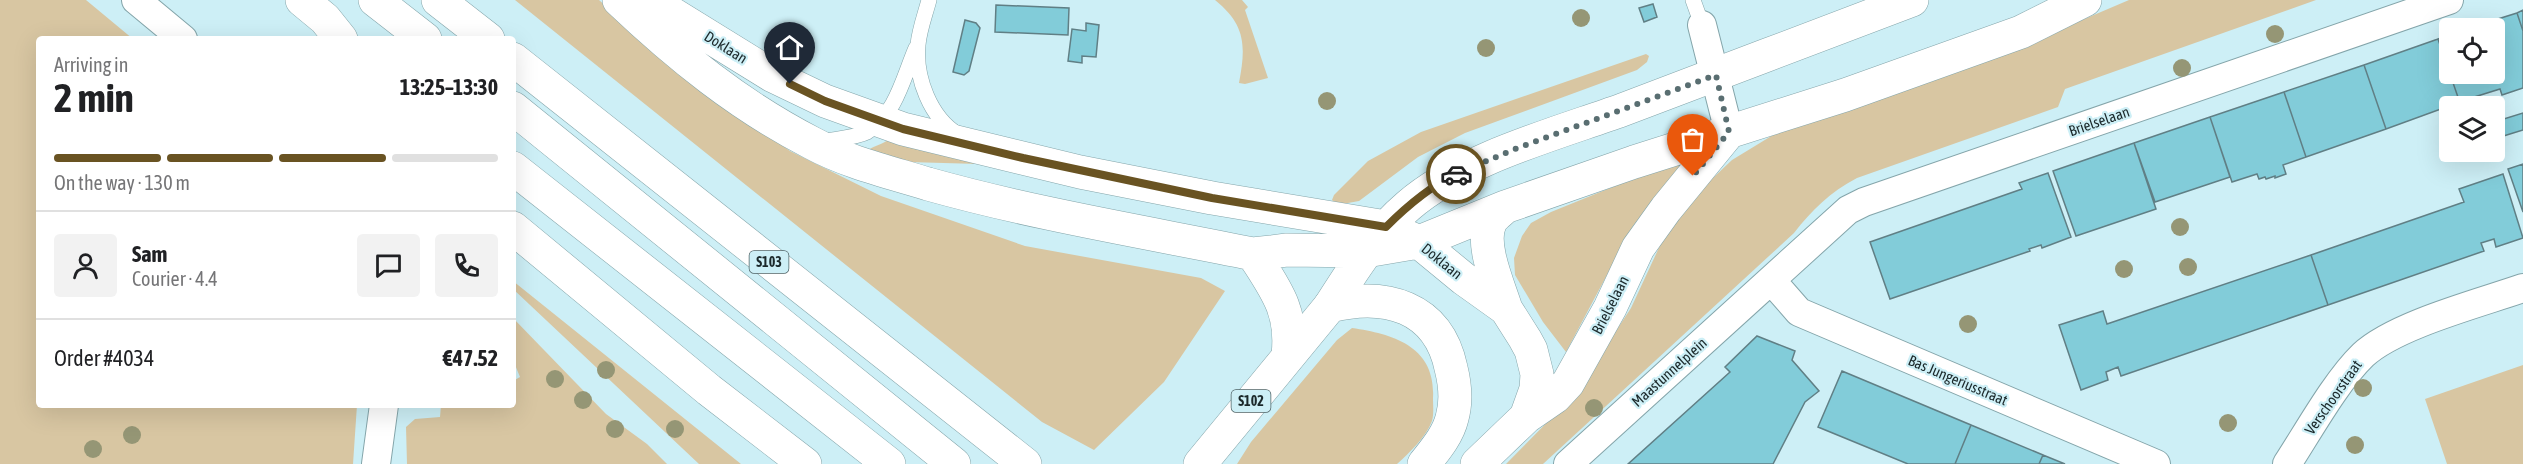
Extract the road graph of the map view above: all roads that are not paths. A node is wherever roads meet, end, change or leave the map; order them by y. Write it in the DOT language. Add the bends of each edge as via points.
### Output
graph roads {
  1 [pos="136,0"];
  2 [pos="375,0"];
  3 [pos="438,0"];
  4 [pos="619,0"];
  5 [pos="650,0"];
  6 [pos="929,0"];
  7 [pos="1912,0"];
  8 [pos="2085,0"];
  9 [pos="2449,0"];
  10 [pos="1698,12"];
  11 [pos="323,19"];
  12 [pos="179,36"];
  13 [pos="347,36"];
  14 [pos="420,36"];
  15 [pos="484,36"];
  16 [pos="918,45"];
  17 [pos="516,61"];
  18 [pos="1716,75"];
  19 [pos="516,110"];
  20 [pos="879,121"];
  21 [pos="1729,132"];
  22 [pos="813,144"];
  23 [pos="985,149"];
  24 [pos="516,170"];
  25 [pos="1505,207"];
  26 [pos="516,230"];
  27 [pos="1376,239"];
  28 [pos="1419,242"];
  29 [pos="1253,254"];
  30 [pos="1771,280"];
  31 [pos="2523,288"];
  32 [pos="1330,306"];
  33 [pos="1506,309"];
  34 [pos="1288,356"];
  35 [pos="384,408"];
  36 [pos="1526,417"];
  37 [pos="1207,458"];
  38 [pos="376,464"];
  39 [pos="805,464"];
  40 [pos="889,464"];
  41 [pos="954,464"];
  42 [pos="1025,464"];
  43 [pos="1424,464"];
  44 [pos="1477,464"];
  45 [pos="1568,464"];
  46 [pos="2156,464"];
  47 [pos="2287,464"];
  1 -- 12 [label="street"];
  2 -- 14 [label="main road"];
  3 -- 15 [label="main road"];
  4 -- 22 [label="main road" via="700,72"];
  5 -- 20 [label="main road, Doklaan" via="773,76"];
  6 -- 16 [label="lane"];
  7 -- 18 [label="main road"];
  8 -- 21 [label="main road" via="2021,32"];
  9 -- 30 [label="street, Brielselaan" via="1864,202 1848,210"];
  10 -- 18 [label="street"];
  11 -- 13 [label="main road"];
  16 -- 20 [label="lane" via="906,69 903,86"];
  16 -- 23 [label="lane" via="919,73 933,108 954,132"];
  17 -- 42 [label="main road, S103"];
  18 -- 21 [label="street"];
  18 -- 27 [label="main road" via="1474,165 1431,188"];
  19 -- 41 [label="main road"];
  20 -- 22 [label="lane" via="866,132"];
  20 -- 23 [label="main road, Doklaan"];
  21 -- 25 [label="main road"];
  21 -- 36 [label="main road, Brielselaan" via="1638,248 1568,383"];
  22 -- 29 [label="main road" via="863,165 987,201"];
  23 -- 27 [label="main road, Doklaan" via="1212,198"];
  24 -- 40 [label="main road"];
  25 -- 28 [label="main road"];
  25 -- 33 [label="main road" via="1492,220 1487,237"];
  26 -- 39 [label="main road"];
  27 -- 28 [label="main road"];
  27 -- 29 [label="main road"];
  27 -- 32 [label="main road"];
  28 -- 33 [label="main road, Doklaan"];
  29 -- 34 [label="main road" via="1285,310 1290,333"];
  30 -- 45 [label="street, Maastunnelplein"];
  30 -- 46 [label="street, Bas Jungeriusstraat" via="1799,312"];
  31 -- 47 [label="street, Verschoorstraat" via="2404,330 2364,354"];
  32 -- 34 [label="main road"];
  32 -- 43 [label="main road" via="1350,301 1386,301 1414,312 1437,332 1449,359 1455,400 1446,435"];
  33 -- 36 [label="main road, Doklaan" via="1536,365 1536,389"];
  34 -- 37 [label="main road, S102"];
  35 -- 38 [label="street"];
  36 -- 44 [label="main road, Brielselaan"];
}
